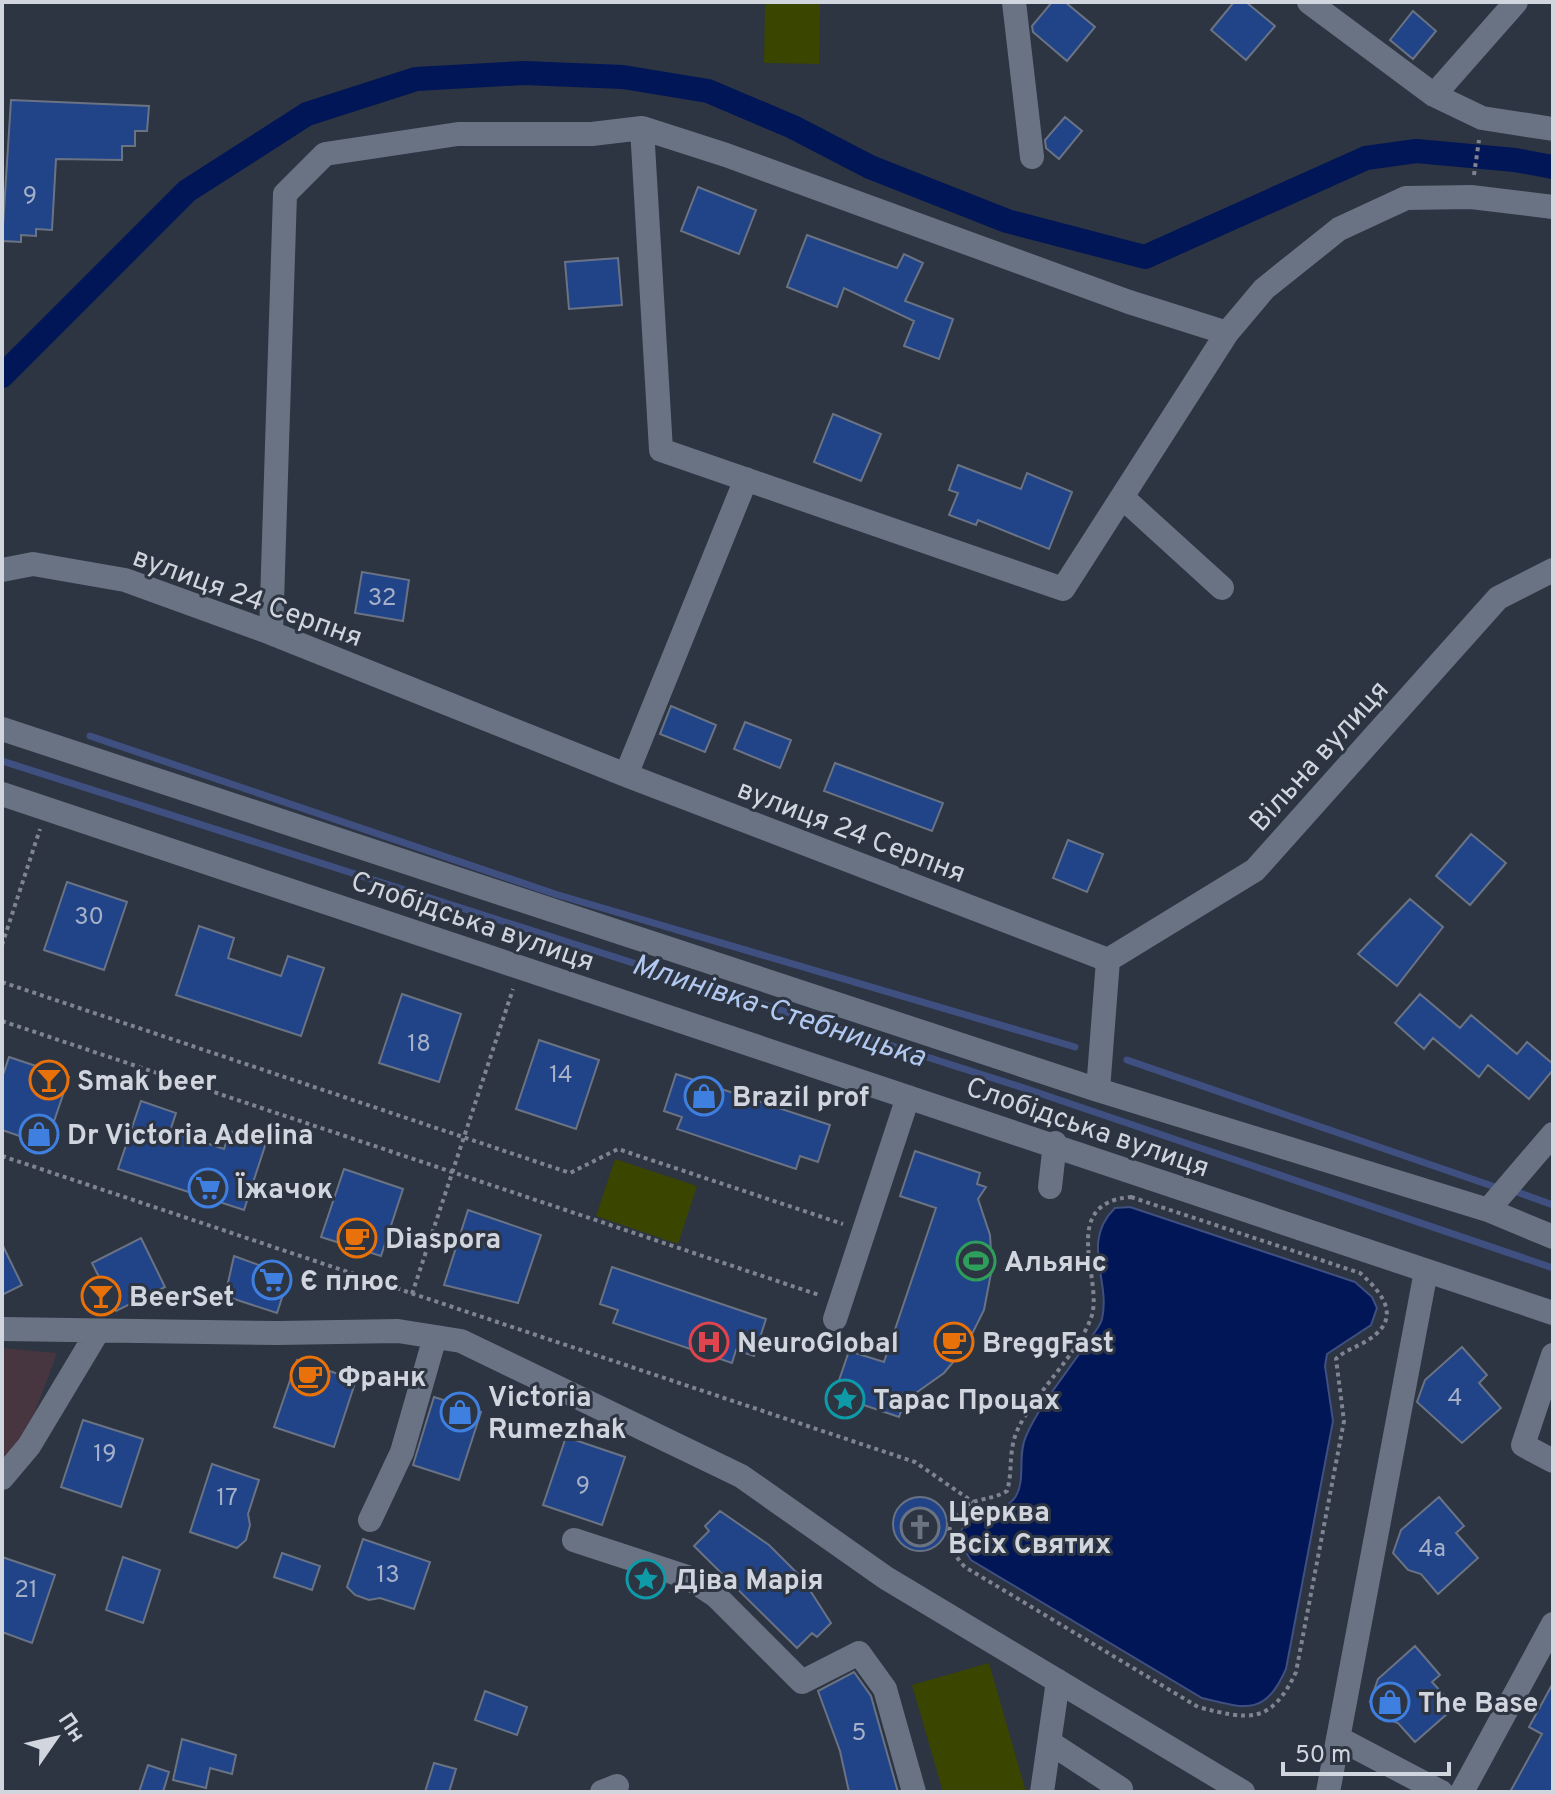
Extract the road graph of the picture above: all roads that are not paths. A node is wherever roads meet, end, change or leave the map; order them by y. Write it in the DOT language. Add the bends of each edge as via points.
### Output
graph roads {
  1 [pos="1014,2"];
  2 [pos="1309,2"];
  3 [pos="1516,2"];
  4 [pos="1434,95"];
  5 [pos="642,128"];
  6 [pos="1553,129"];
  7 [pos="1032,157"];
  8 [pos="1553,207"];
  9 [pos="1227,333"];
  10 [pos="746,479"];
  11 [pos="1122,497"];
  12 [pos="2,570"];
  13 [pos="1553,570"];
  14 [pos="1222,588"];
  15 [pos="271,633"];
  16 [pos="2,729"];
  17 [pos="626,775"];
  18 [pos="2,794"];
  19 [pos="1108,960"];
  20 [pos="1098,1090"];
  21 [pos="908,1097"];
  22 [pos="1553,1134"];
  23 [pos="1054,1145"];
  24 [pos="1050,1187"];
  25 [pos="1488,1210"];
  26 [pos="1553,1237"];
  27 [pos="1426,1271"];
  28 [pos="838,1311"];
  29 [pos="1553,1313"];
  30 [pos="2,1329"];
  31 [pos="98,1331"];
  32 [pos="435,1337"];
  33 [pos="1553,1355"];
  34 [pos="1553,1461"];
  35 [pos="2,1478"];
  36 [pos="370,1520"];
  37 [pos="574,1540"];
  38 [pos="1553,1624"];
  39 [pos="1058,1681"];
  40 [pos="1338,1738"];
  41 [pos="1052,1744"];
  42 [pos="914,1792"];
  43 [pos="1042,1792"];
  44 [pos="1121,1792"];
  45 [pos="1243,1792"];
  46 [pos="1328,1792"];
  47 [pos="1441,1792"];
  48 [pos="1462,1792"];
  1 -- 7 [label="street"];
  2 -- 4 [label="street"];
  3 -- 4 [label="street"];
  4 -- 6 [label="street" via="1482,118"];
  5 -- 9 [label="street"];
  5 -- 10 [label="street" via="661,450"];
  5 -- 15 [label="street" via="592,134 458,134 325,154 285,194"];
  8 -- 9 [label="street" via="1471,197 1406,198 1339,229 1264,289"];
  9 -- 11 [label="street"];
  10 -- 11 [label="street" via="1063,589"];
  10 -- 17 [label="street"];
  11 -- 14 [label="street"];
  12 -- 15 [label="street, вулиця 24 Серпня" via="33,564 125,580"];
  13 -- 19 [label="street, Вільна вулиця" via="1498,598 1255,870"];
  15 -- 17 [label="street, вулиця 24 Серпня"];
  16 -- 20 [label="street"];
  17 -- 19 [label="street, вулиця 24 Серпня"];
  18 -- 21 [label="street, Слобідська вулиця"];
  19 -- 20 [label="street"];
  20 -- 25 [label="street"];
  21 -- 23 [label="street, Слобідська вулиця"];
  21 -- 28 [label="street"];
  22 -- 25 [label="street"];
  23 -- 24 [label="street"];
  23 -- 27 [label="street, Слобідська вулиця"];
  25 -- 26 [label="street"];
  27 -- 29 [label="street, Слобідська вулиця"];
  27 -- 40 [label="street"];
  30 -- 31 [label="street"];
  31 -- 32 [label="street" via="398,1331"];
  31 -- 35 [label="street" via="29,1446"];
  32 -- 36 [label="street" via="402,1452"];
  32 -- 39 [label="street" via="461,1341 741,1476 886,1578"];
  33 -- 34 [label="street" via="1523,1445"];
  37 -- 42 [label="street" via="687,1577 716,1596 802,1682 859,1653 885,1689"];
  38 -- 48 [label="street"];
  39 -- 41 [label="street"];
  39 -- 45 [label="street"];
  40 -- 46 [label="street"];
  40 -- 47 [label="street"];
  41 -- 43 [label="street"];
  41 -- 44 [label="street"];
}
